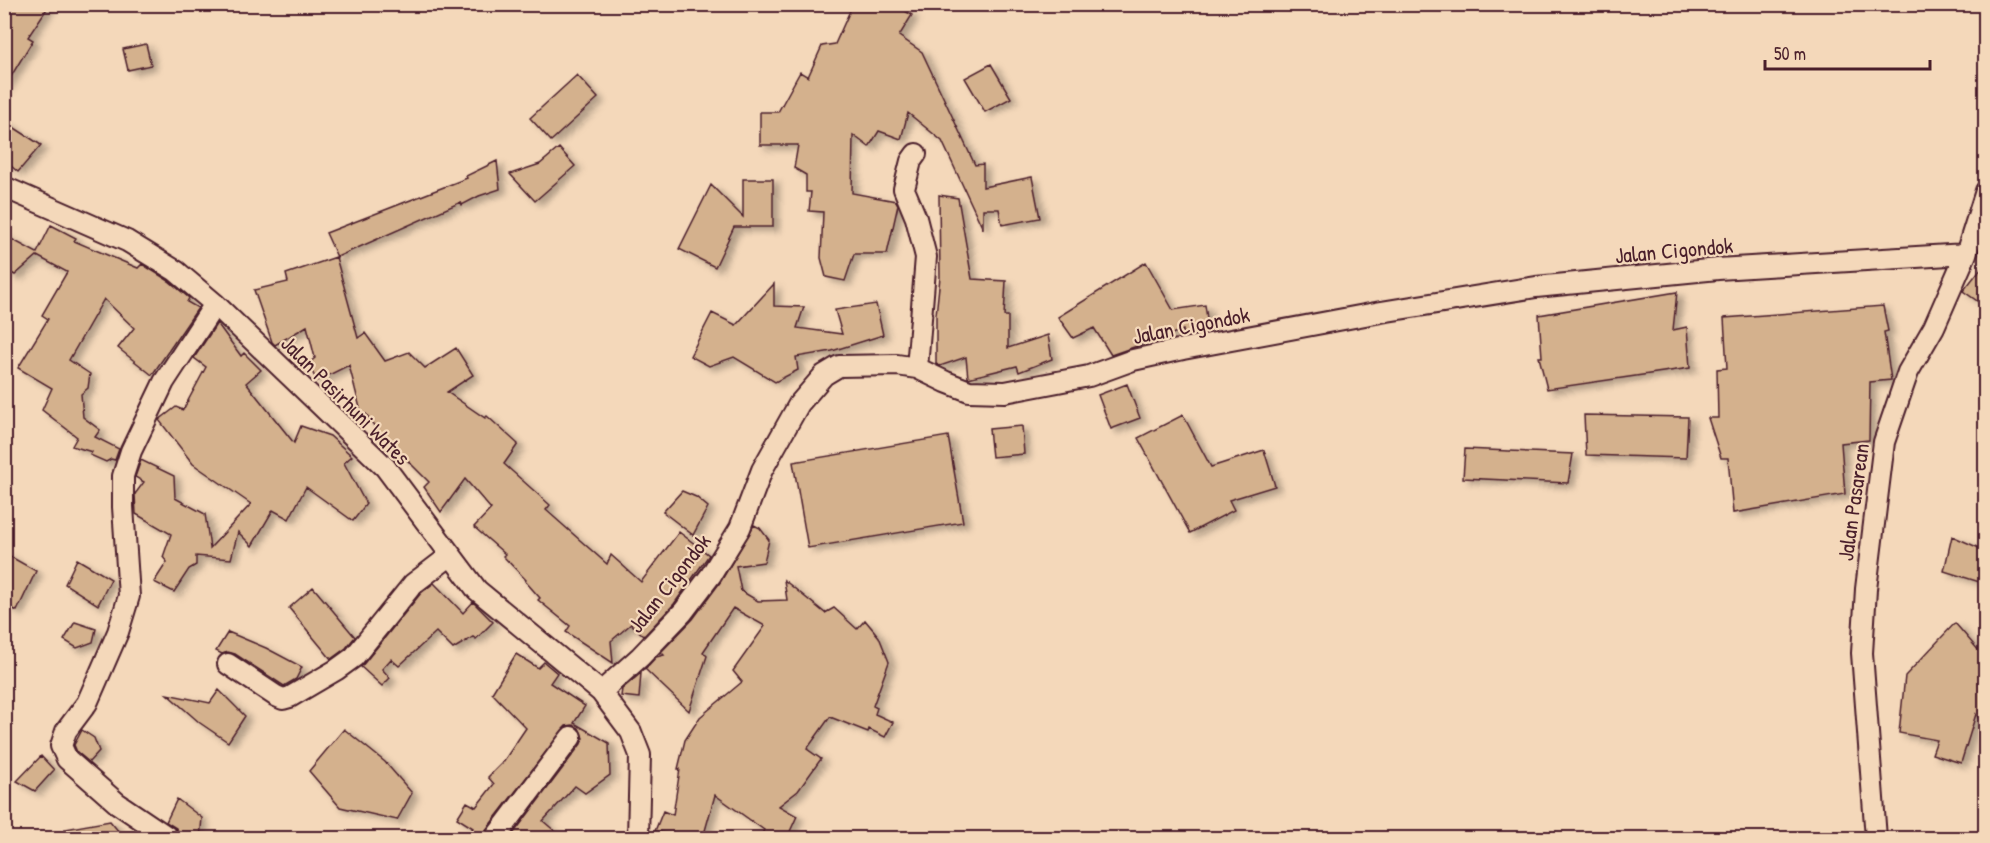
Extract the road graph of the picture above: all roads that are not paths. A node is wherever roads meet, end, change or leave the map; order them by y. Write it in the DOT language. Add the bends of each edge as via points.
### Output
graph roads {
  1 [pos="916,154"];
  2 [pos="4,187"];
  3 [pos="1986,191"];
  4 [pos="1966,254"];
  5 [pos="215,304"];
  6 [pos="917,368"];
  7 [pos="451,555"];
  8 [pos="228,664"];
  9 [pos="601,692"];
  10 [pos="571,737"];
  11 [pos="169,838"];
  12 [pos="495,838"];
  13 [pos="638,838"];
  14 [pos="1876,838"];
  1 -- 6 [label="street" via="904,189 926,257"];
  2 -- 5 [label="street, Jalan Pasirhuni Wates" via="127,241 176,271"];
  3 -- 4 [label="street, Jalan Pasarean"];
  4 -- 6 [label="street, Jalan Cigondok" via="1718,269 1536,286 1183,349 1132,360 1089,376 1005,392 969,391"];
  4 -- 14 [label="street, Jalan Pasarean" via="1934,327 1908,372 1884,442 1862,653"];
  5 -- 7 [label="street, Jalan Pasirhuni Wates" via="385,467"];
  5 -- 11 [label="street" via="164,382 131,451 123,476 129,596 87,703 66,731 61,746 68,759 117,803"];
  6 -- 9 [label="street, Jalan Cigondok" via="839,366 824,375 800,404 762,471 740,528 711,575 683,612"];
  7 -- 8 [label="street" via="412,584 354,657 290,697 276,696"];
  7 -- 9 [label="street, Jalan Pasirhuni Wates" via="477,590"];
  9 -- 13 [label="street, Jalan Pasirhuni Wates" via="631,732 640,755"];
  10 -- 12 [label="street"];
}
